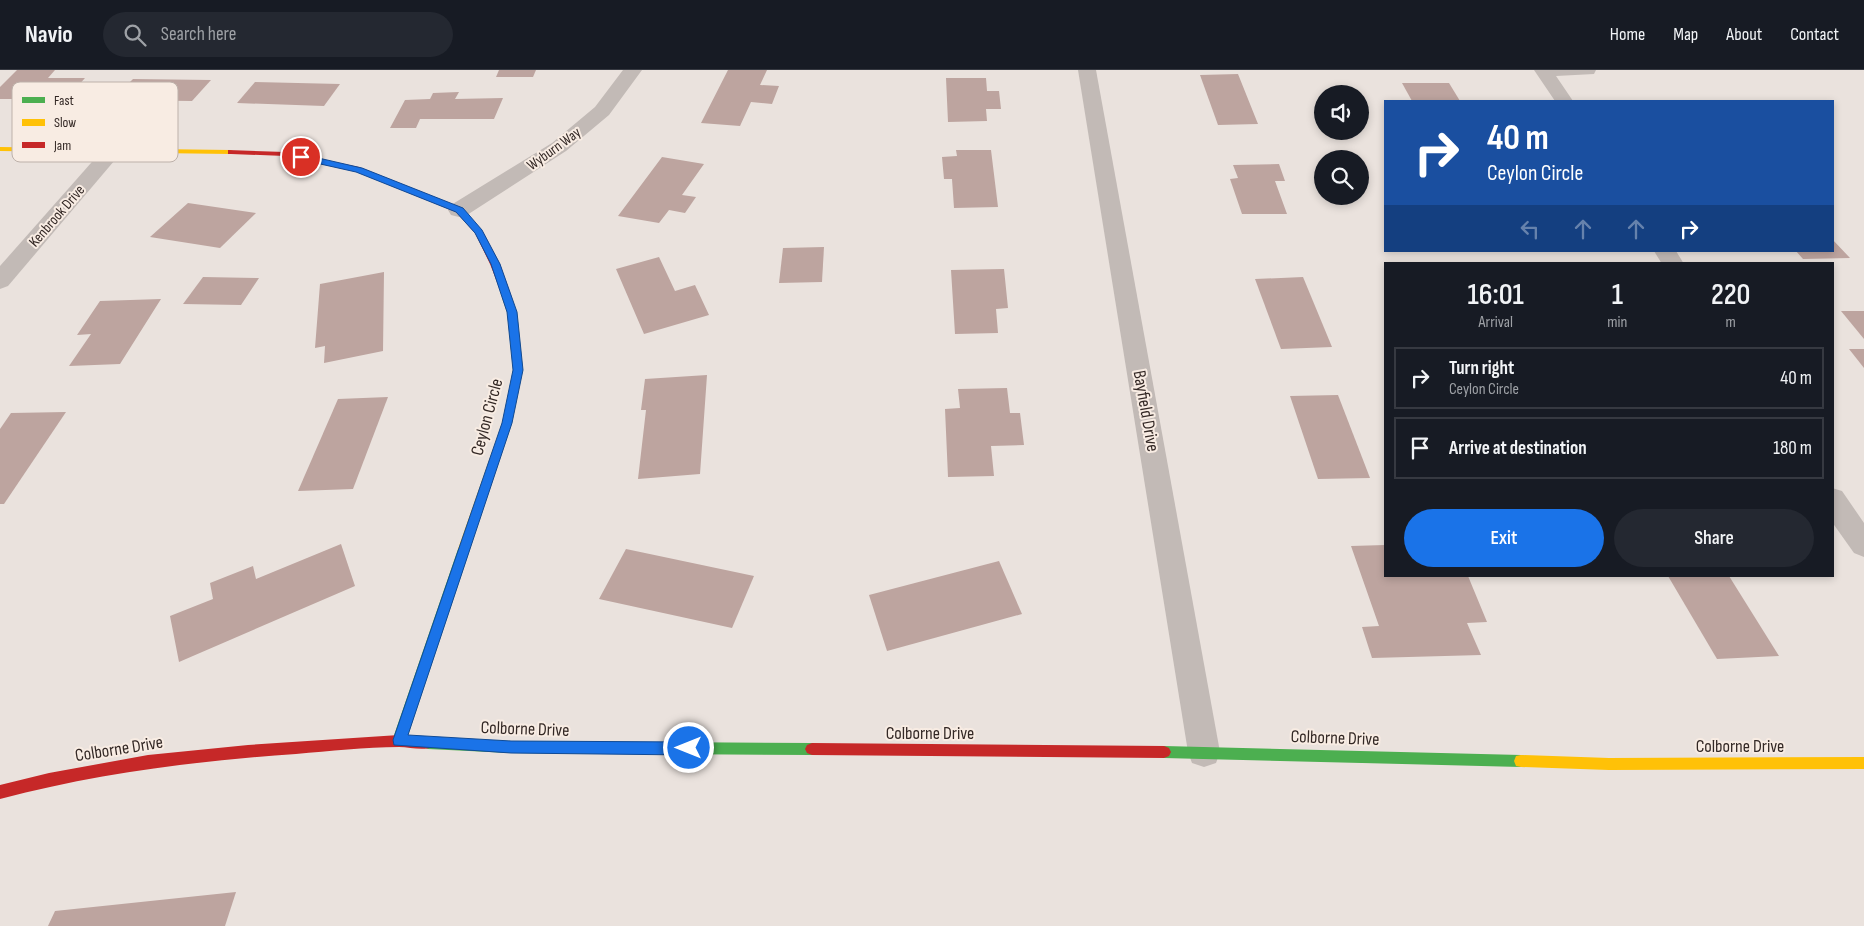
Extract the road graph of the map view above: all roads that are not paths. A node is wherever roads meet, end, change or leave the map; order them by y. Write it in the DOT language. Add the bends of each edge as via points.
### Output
graph roads {
  1 [pos="633,70"];
  2 [pos="1087,70"];
  3 [pos="1543,70"];
  4 [pos="1587,70"];
  5 [pos="1563,100"];
  6 [pos="178,151"];
  7 [pos="103,162"];
  8 [pos="460,210"];
  9 [pos="0,281"];
  10 [pos="1834,502"];
  11 [pos="1864,546"];
  12 [pos="399,740"];
  13 [pos="1204,752"];
  14 [pos="1864,763"];
  15 [pos="0,792"];
  1 -- 8 [label="street, Wyburn Way" via="602,111 559,147"];
  2 -- 13 [label="street, Bayfield Drive"];
  3 -- 4 [label="street"];
  3 -- 5 [label="street"];
  6 -- 8 [label="street, Ceylon Circle" via="250,152 318,160 359,170"];
  7 -- 9 [label="street, Kenbrook Drive"];
  8 -- 12 [label="street, Ceylon Circle" via="478,232 495,264 512,312 518,370 507,423"];
  10 -- 11 [label="street"];
  12 -- 13 [label="street, Colborne Drive" via="511,747"];
  12 -- 15 [label="street, Colborne Drive" via="182,756 120,764"];
  13 -- 14 [label="street, Colborne Drive" via="1609,764"];
}
